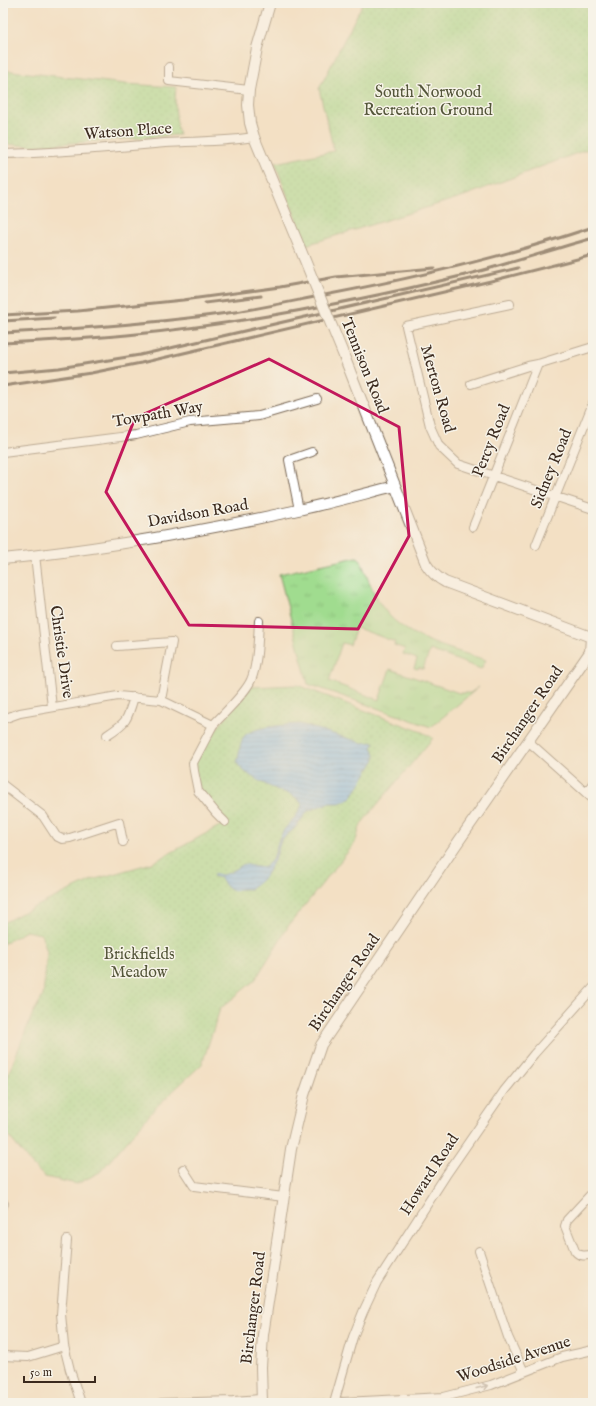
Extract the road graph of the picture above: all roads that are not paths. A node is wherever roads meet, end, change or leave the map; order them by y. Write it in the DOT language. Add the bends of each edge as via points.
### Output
graph roads {
  1 [pos="270,3"];
  2 [pos="170,67"];
  3 [pos="249,90"];
  4 [pos="254,137"];
  5 [pos="3,154"];
  6 [pos="510,304"];
  7 [pos="593,347"];
  8 [pos="538,364"];
  9 [pos="470,384"];
  10 [pos="317,399"];
  11 [pos="593,403"];
  12 [pos="3,452"];
  13 [pos="312,452"];
  14 [pos="493,476"];
  15 [pos="395,486"];
  16 [pos="556,497"];
  17 [pos="593,509"];
  18 [pos="299,510"];
  19 [pos="473,527"];
  20 [pos="536,545"];
  21 [pos="35,555"];
  22 [pos="3,559"];
  23 [pos="260,621"];
  24 [pos="592,636"];
  25 [pos="117,646"];
  26 [pos="134,697"];
  27 [pos="161,700"];
  28 [pos="52,707"];
  29 [pos="3,719"];
  30 [pos="213,725"];
  31 [pos="107,735"];
  32 [pos="528,741"];
  33 [pos="593,783"];
  34 [pos="3,785"];
  35 [pos="586,793"];
  36 [pos="593,799"];
  37 [pos="226,822"];
  38 [pos="124,842"];
  39 [pos="593,988"];
  40 [pos="183,1169"];
  41 [pos="593,1192"];
  42 [pos="284,1197"];
  43 [pos="67,1240"];
  44 [pos="479,1251"];
  45 [pos="593,1254"];
  46 [pos="64,1346"];
  47 [pos="593,1350"];
  48 [pos="3,1356"];
  49 [pos="524,1372"];
  50 [pos="444,1400"];
  51 [pos="261,1401"];
  52 [pos="334,1402"];
  53 [pos="81,1403"];
  54 [pos="161,1403"];
  1 -- 3 [label="street, Tennison Road" via="257,48"];
  2 -- 3 [label="street" via="168,81"];
  3 -- 4 [label="street, Tennison Road" via="248,105"];
  4 -- 5 [label="street, Watson Place"];
  4 -- 15 [label="street, Tennison Road, bridge"];
  6 -- 14 [label="street, Merton Road" via="406,326 430,426 439,446 458,464"];
  7 -- 8 [label="street"];
  8 -- 9 [label="street"];
  8 -- 14 [label="street, Percy Road"];
  10 -- 12 [label="street, Towpath Way" via="259,416 190,422 136,435"];
  11 -- 16 [label="street, Sidney Road"];
  13 -- 18 [label="street" via="289,460"];
  14 -- 16 [label="street, Merton Road"];
  14 -- 19 [label="street, Percy Road"];
  15 -- 18 [label="street, Davidson Road"];
  15 -- 24 [label="street, Tennison Road" via="426,564 437,578"];
  16 -- 17 [label="street, Merton Road"];
  16 -- 20 [label="street, Sidney Road"];
  18 -- 21 [label="street, Davidson Road" via="155,538"];
  21 -- 22 [label="street, Davidson Road"];
  21 -- 28 [label="street, Christie Drive"];
  23 -- 30 [label="street" via="251,681"];
  24 -- 32 [label="street, Birchanger Road" via="590,652"];
  25 -- 27 [label="street" via="172,642"];
  26 -- 27 [label="street, Christie Drive"];
  26 -- 28 [label="street, Christie Drive" via="118,696"];
  26 -- 31 [label="street" via="127,719"];
  27 -- 30 [label="street, Christie Drive"];
  28 -- 29 [label="street"];
  30 -- 37 [label="street" via="193,763 194,771 198,791"];
  32 -- 35 [label="street"];
  32 -- 42 [label="street, Birchanger Road" via="321,1045 291,1149"];
  33 -- 35 [label="street"];
  34 -- 38 [label="street" via="43,816 56,836 62,839 119,822"];
  35 -- 36 [label="street"];
  39 -- 52 [label="street, Howard Road" via="504,1091 377,1282 353,1337"];
  40 -- 42 [label="street" via="194,1186"];
  41 -- 45 [label="street" via="567,1220 565,1226 575,1251 580,1255"];
  42 -- 51 [label="street, Birchanger Road" via="263,1335"];
  43 -- 46 [label="street" via="61,1314"];
  44 -- 49 [label="street" via="508,1337"];
  46 -- 48 [label="street" via="28,1357"];
  46 -- 53 [label="street"];
  47 -- 49 [label="street, Woodside Avenue" via="562,1357"];
  50 -- 49 [label="street, Woodside Avenue, one-way"];
  50 -- 52 [label="street, Woodside Avenue"];
  51 -- 54 [label="street"];
}
